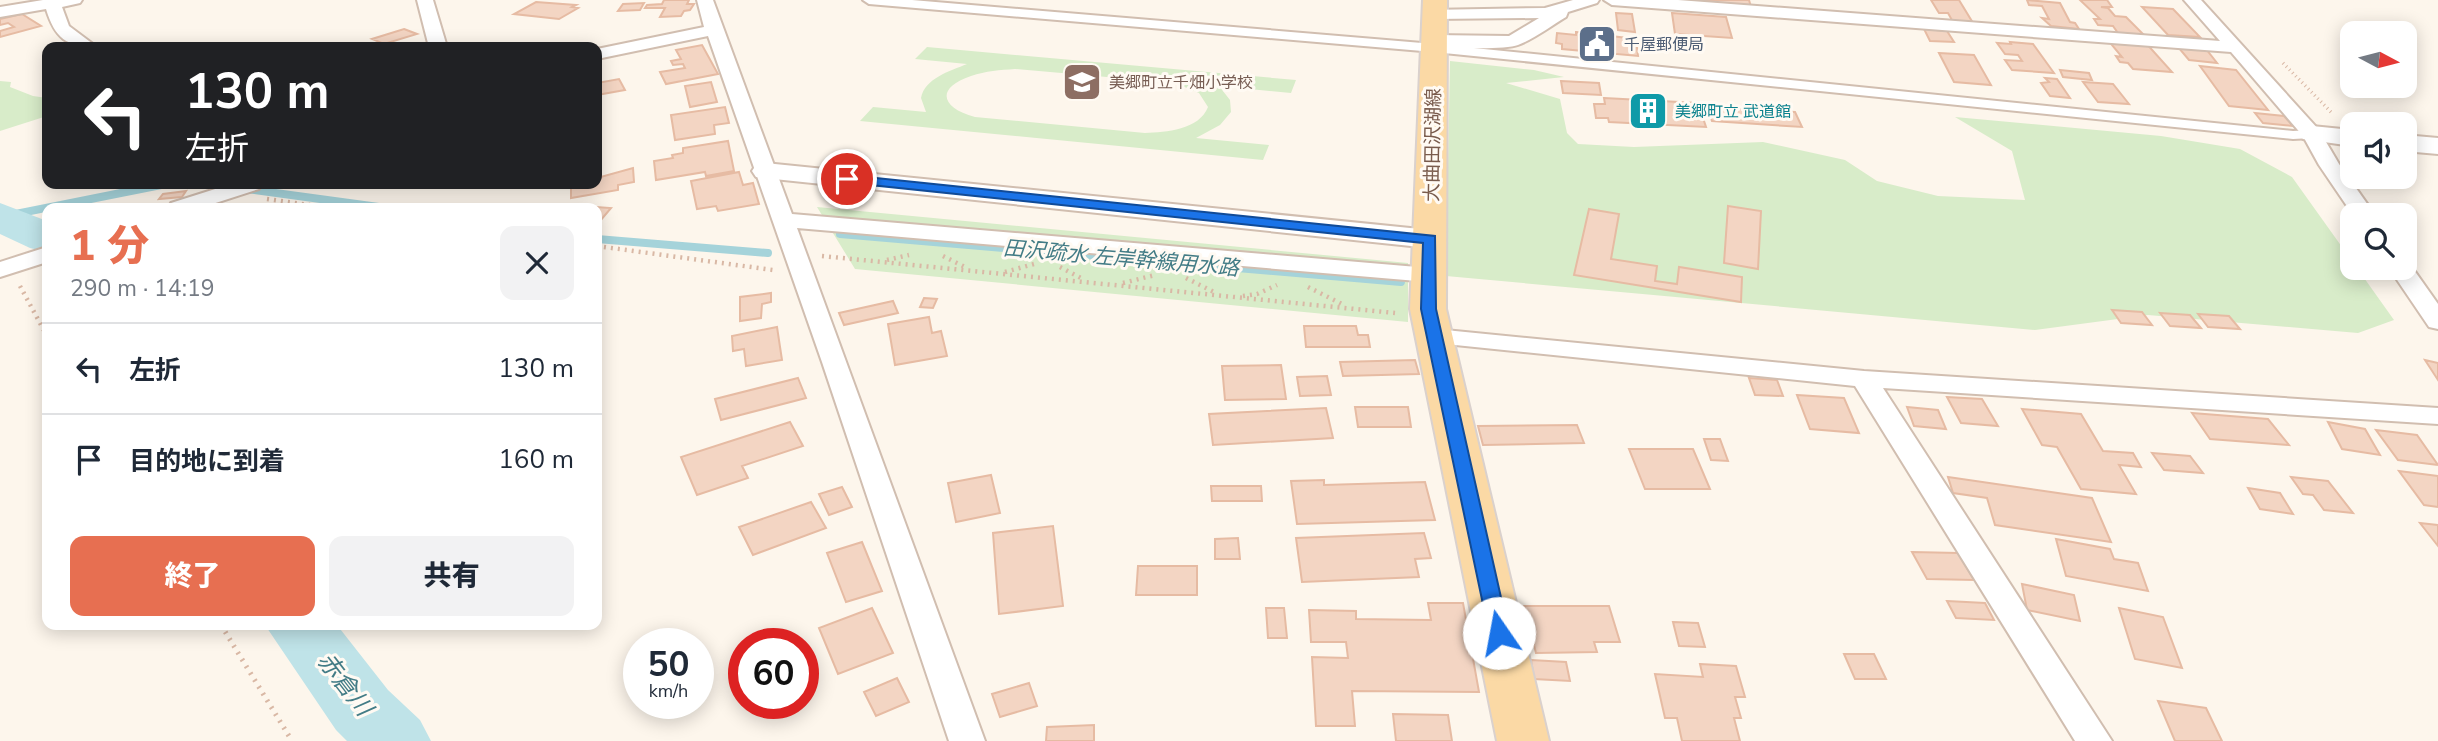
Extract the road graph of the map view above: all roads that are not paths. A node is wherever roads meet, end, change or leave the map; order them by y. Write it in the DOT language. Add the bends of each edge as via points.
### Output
graph roads {
  1 [pos="75,0"];
  2 [pos="425,0"];
  3 [pos="705,0"];
  4 [pos="869,0"];
  5 [pos="1591,0"];
  6 [pos="1612,0"];
  7 [pos="2192,0"];
  8 [pos="53,4"];
  9 [pos="1570,6"];
  10 [pos="0,12"];
  11 [pos="1434,26"];
  12 [pos="713,30"];
  13 [pos="80,42"];
  14 [pos="437,42"];
  15 [pos="2235,47"];
  16 [pos="602,53"];
  17 [pos="2340,129"];
  18 [pos="2312,134"];
  19 [pos="2417,137"];
  20 [pos="2438,146"];
  21 [pos="765,171"];
  22 [pos="237,189"];
  23 [pos="194,203"];
  24 [pos="2356,203"];
  25 [pos="782,220"];
  26 [pos="42,256"];
  27 [pos="1430,257"];
  28 [pos="5,269"];
  29 [pos="2409,280"];
  30 [pos="2438,322"];
  31 [pos="1433,327"];
  32 [pos="1864,379"];
  33 [pos="2438,416"];
  34 [pos="967,741"];
  35 [pos="1523,741"];
  36 [pos="2094,741"];
  1 -- 8 [label="street"];
  2 -- 14 [label="street"];
  3 -- 12 [label="street"];
  4 -- 11 [label="street"];
  5 -- 9 [label="street"];
  6 -- 15 [label="street"];
  7 -- 15 [label="street"];
  8 -- 10 [label="street"];
  8 -- 13 [label="street" via="61,29"];
  9 -- 11 [label="street"];
  9 -- 11 [label="street" via="1513,41 1494,43"];
  11 -- 18 [label="street"];
  11 -- 27 [label="main road, 大曲田沢湖線"];
  12 -- 16 [label="street"];
  12 -- 21 [label="street"];
  15 -- 18 [label="street"];
  17 -- 18 [label="street"];
  18 -- 24 [label="street"];
  19 -- 20 [label="street"];
  21 -- 25 [label="street"];
  21 -- 27 [label="street"];
  22 -- 23 [label="street"];
  25 -- 27 [label="street"];
  25 -- 34 [label="street"];
  26 -- 28 [label="street"];
  27 -- 31 [label="main road, 大曲田沢湖線"];
  29 -- 30 [label="street"];
  31 -- 32 [label="street"];
  31 -- 35 [label="main road, 大曲田沢湖線"];
  32 -- 33 [label="street"];
  32 -- 36 [label="street"];
}
